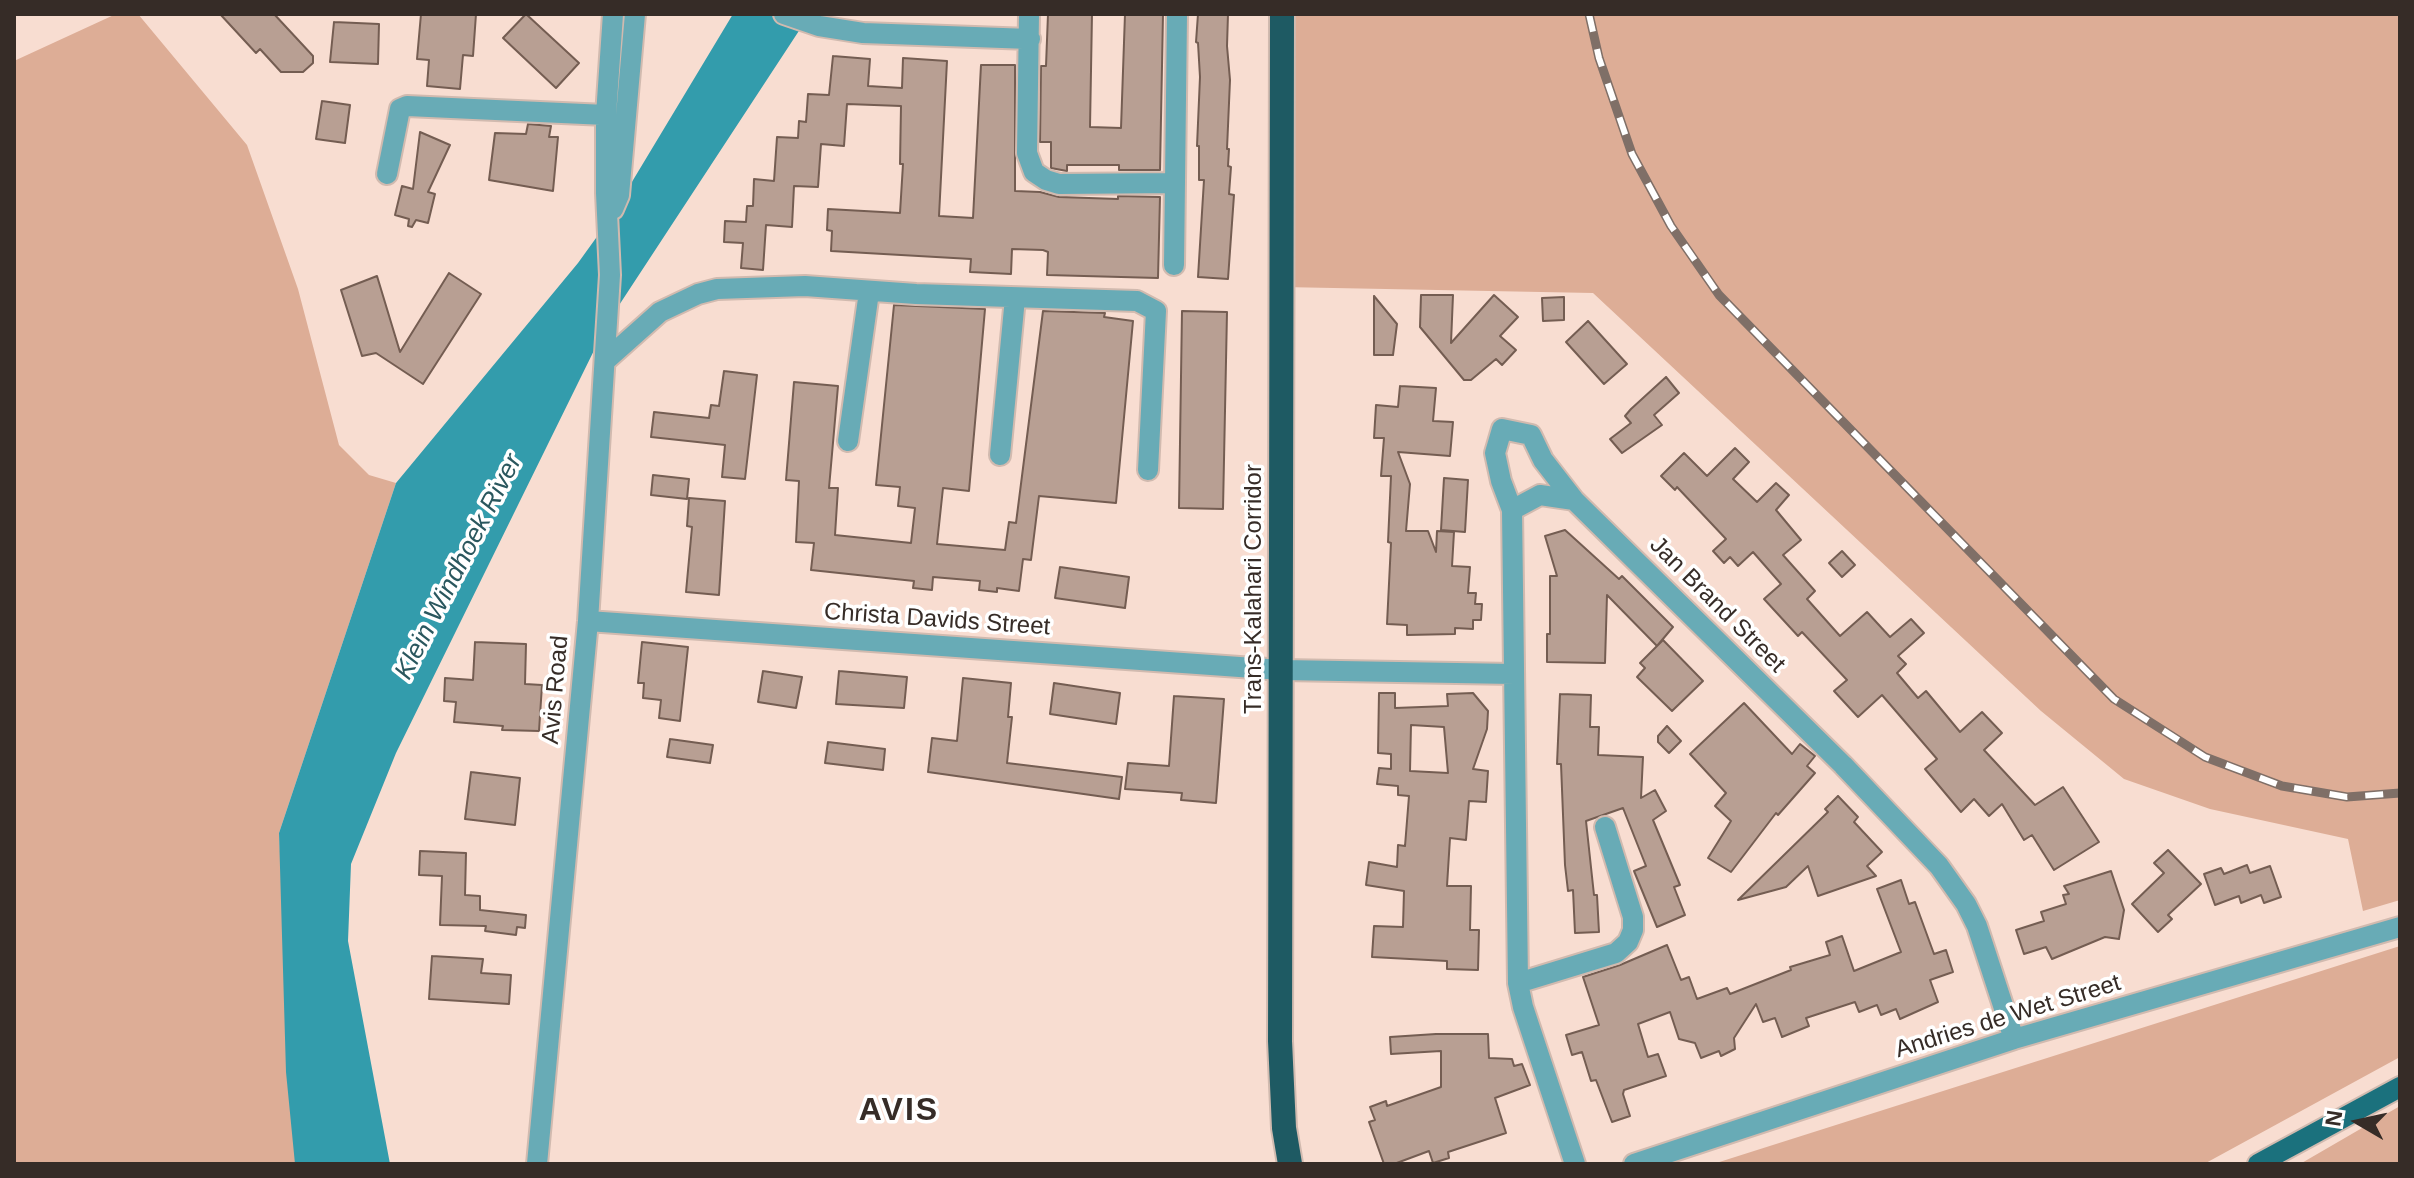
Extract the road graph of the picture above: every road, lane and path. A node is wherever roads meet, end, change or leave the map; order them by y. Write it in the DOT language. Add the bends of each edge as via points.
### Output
graph roads {
  1 [pos="613,14"];
  2 [pos="635,14"];
  3 [pos="784,14"];
  4 [pos="1029,14"];
  5 [pos="1177,14"];
  6 [pos="1282,14"];
  7 [pos="1030,39"];
  8 [pos="606,115"];
  9 [pos="387,174"];
  10 [pos="1175,183"];
  11 [pos="609,220"];
  12 [pos="1174,265"];
  13 [pos="869,292"];
  14 [pos="1015,298"];
  15 [pos="605,361"];
  16 [pos="848,441"];
  17 [pos="1000,455"];
  18 [pos="1148,470"];
  19 [pos="1574,500"];
  20 [pos="1512,510"];
  21 [pos="588,621"];
  22 [pos="1282,670"];
  23 [pos="1514,674"];
  24 [pos="1605,827"];
  25 [pos="2400,927"];
  26 [pos="1518,983"];
  27 [pos="2014,1039"];
  28 [pos="2400,1087"];
  29 [pos="537,1164"];
  30 [pos="1290,1164"];
  31 [pos="1575,1164"];
  32 [pos="1634,1164"];
  33 [pos="2258,1164"];
  1 -- 8 [label="street, Avis Road"];
  2 -- 11 [label="street, Avis Road" via="619,195"];
  3 -- 7 [label="street" via="863,33"];
  4 -- 7 [label="street"];
  5 -- 10 [label="street"];
  6 -- 22 [label="highway, Trans-Kalahari Corridor"];
  7 -- 10 [label="street" via="1027,153 1034,172 1059,184"];
  8 -- 9 [label="street" via="407,106 400,109"];
  8 -- 11 [label="street, Avis Road"];
  10 -- 12 [label="street"];
  11 -- 15 [label="street, Avis Road"];
  13 -- 14 [label="street"];
  13 -- 15 [label="street" via="805,286 717,289 660,312"];
  13 -- 16 [label="street"];
  14 -- 17 [label="street"];
  14 -- 18 [label="street" via="1137,301 1156,311"];
  15 -- 21 [label="street, Avis Road"];
  19 -- 20 [label="street" via="1540,495"];
  19 -- 20 [label="street, Jan Brand Street" via="1531,435 1502,429 1495,453"];
  19 -- 27 [label="street, Jan Brand Street" via="1939,866 1977,926"];
  20 -- 23 [label="street, Jan Brand Street"];
  21 -- 22 [label="street, Christa Davids Street"];
  21 -- 29 [label="street, Avis Road"];
  22 -- 23 [label="street"];
  22 -- 30 [label="highway, Trans-Kalahari Corridor" via="1280,1041"];
  23 -- 26 [label="street, Jan Brand Street"];
  24 -- 26 [label="street" via="1633,917 1628,942 1616,953"];
  25 -- 27 [label="street, Andries de Wet Street"];
  26 -- 31 [label="street, Jan Brand Street"];
  27 -- 32 [label="street, Andries de Wet Street"];
  28 -- 33 [label="main road"];
}
